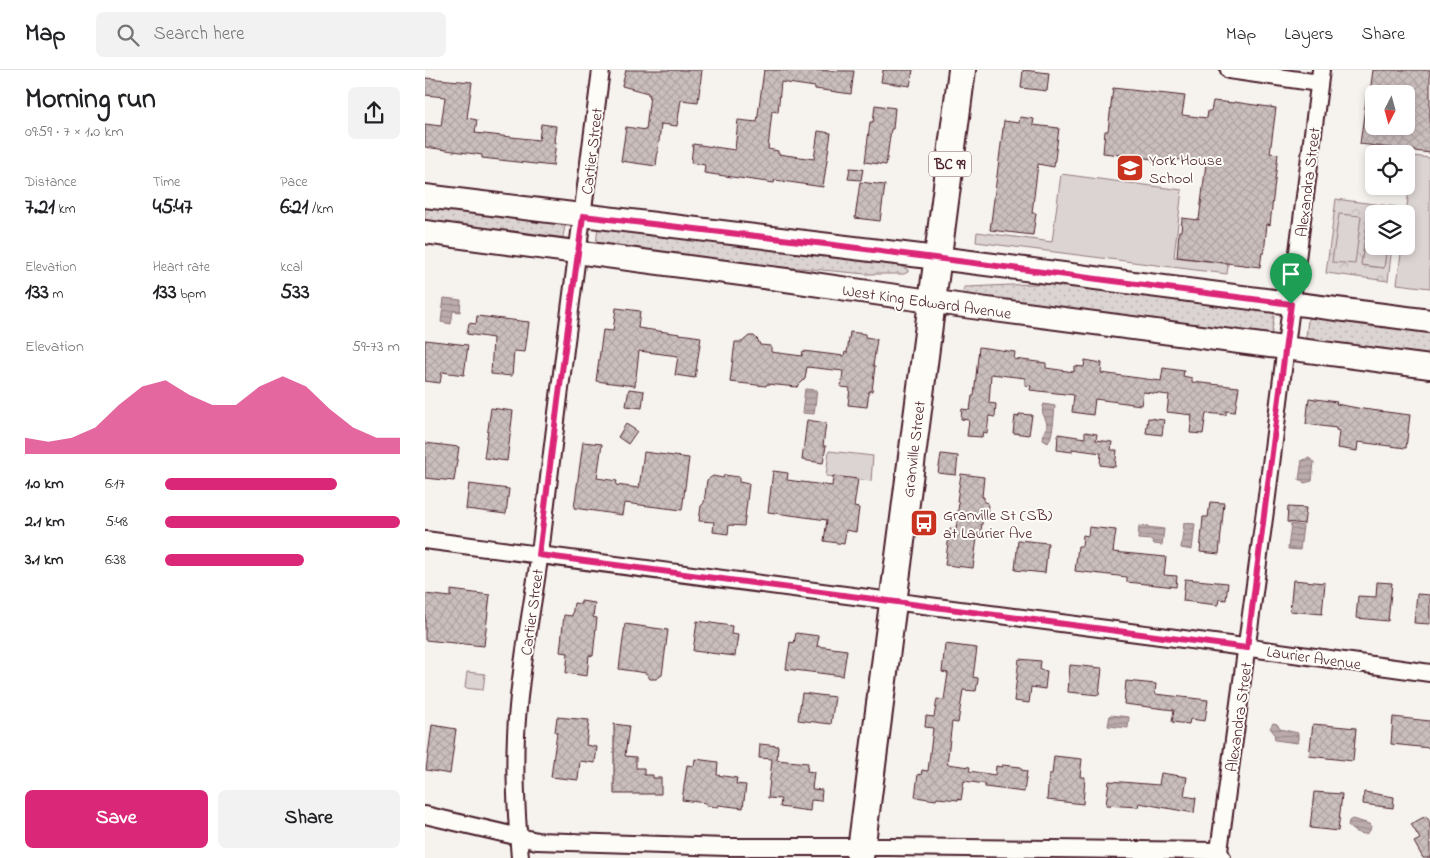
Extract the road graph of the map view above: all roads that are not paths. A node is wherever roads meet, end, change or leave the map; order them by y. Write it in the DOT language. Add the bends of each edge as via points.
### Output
graph roads {
  1 [pos="601,70"];
  2 [pos="962,70"];
  3 [pos="1229,70"];
  4 [pos="1320,76"];
  5 [pos="425,196"];
  6 [pos="583,216"];
  7 [pos="425,232"];
  8 [pos="578,252"];
  9 [pos="938,259"];
  10 [pos="933,302"];
  11 [pos="1291,304"];
  12 [pos="1430,321"];
  13 [pos="1286,348"];
  14 [pos="1430,367"];
  15 [pos="425,540"];
  16 [pos="539,555"];
  17 [pos="894,602"];
  18 [pos="1247,648"];
  19 [pos="1430,673"];
  20 [pos="425,815"];
  21 [pos="518,837"];
  22 [pos="861,852"];
  23 [pos="1221,854"];
  24 [pos="520,858"];
  1 -- 6 [label="street, Cartier Street"];
  2 -- 9 [label="highway, Granville Street / BC 99"];
  3 -- 4 [label="street"];
  4 -- 11 [label="street, Alexandra Street"];
  5 -- 6 [label="main road"];
  6 -- 8 [label="street, Cartier Street"];
  6 -- 9 [label="main road"];
  7 -- 8 [label="main road, West King Edward Avenue"];
  8 -- 10 [label="main road, West King Edward Avenue"];
  8 -- 16 [label="street, Cartier Street"];
  9 -- 10 [label="highway, Granville Street / BC 99"];
  9 -- 11 [label="main road"];
  10 -- 13 [label="main road, West King Edward Avenue"];
  10 -- 17 [label="highway, Granville Street / BC 99"];
  11 -- 12 [label="main road"];
  11 -- 13 [label="street, Alexandra Street"];
  13 -- 14 [label="main road, West King Edward Avenue"];
  13 -- 18 [label="street, Alexandra Street"];
  15 -- 16 [label="street, Laurier Avenue"];
  16 -- 17 [label="street, Laurier Avenue"];
  16 -- 21 [label="street, Cartier Street" via="518,707 515,758"];
  17 -- 18 [label="street, Laurier Avenue"];
  17 -- 22 [label="highway, Granville Street / BC 99"];
  18 -- 19 [label="street, Laurier Avenue"];
  18 -- 23 [label="street, Alexandra Street"];
  20 -- 21 [label="street"];
  21 -- 22 [label="street"];
  21 -- 24 [label="street, Cartier Street"];
  22 -- 23 [label="street"];
}
